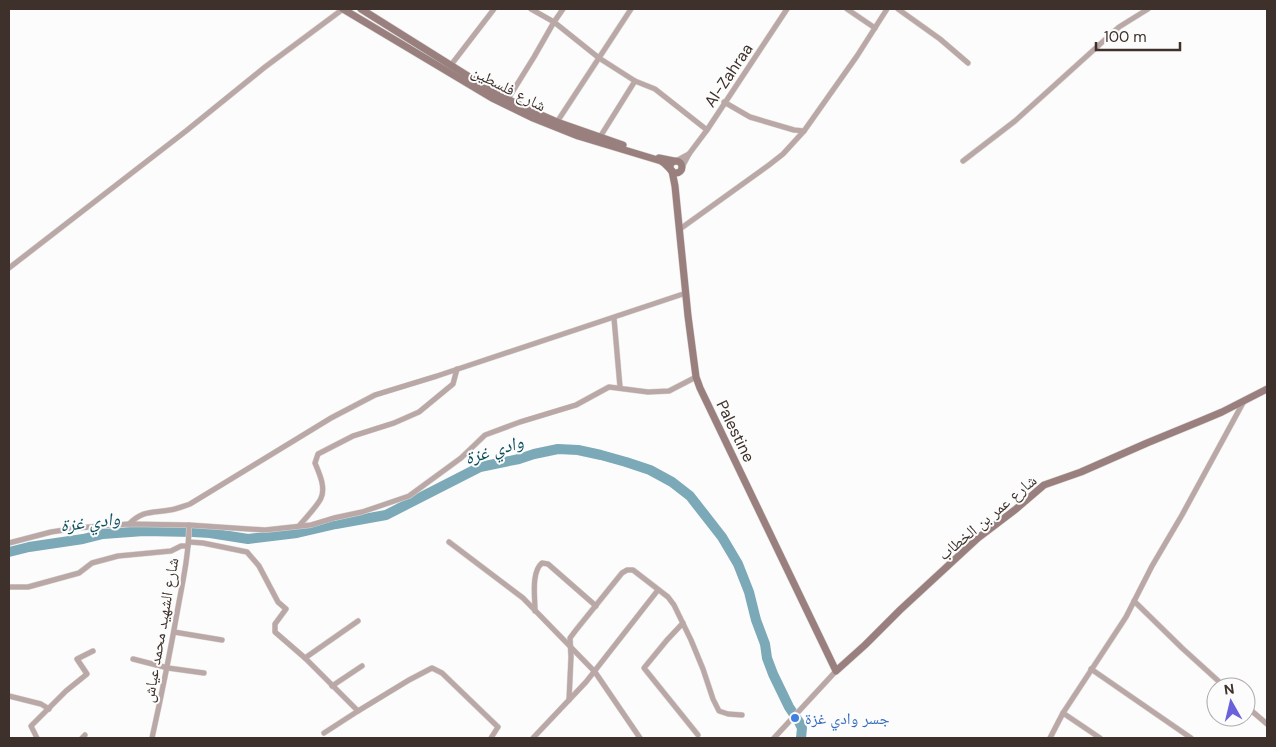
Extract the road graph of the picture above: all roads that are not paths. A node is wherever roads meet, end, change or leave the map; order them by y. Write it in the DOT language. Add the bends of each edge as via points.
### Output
graph roads {
  1 [pos="343,9"];
  2 [pos="361,9"];
  3 [pos="494,9"];
  4 [pos="531,9"];
  5 [pos="563,9"];
  6 [pos="631,9"];
  7 [pos="787,9"];
  8 [pos="847,9"];
  9 [pos="887,9"];
  10 [pos="898,9"];
  11 [pos="1148,9"];
  12 [pos="554,22"];
  13 [pos="875,28"];
  14 [pos="599,58"];
  15 [pos="968,63"];
  16 [pos="451,65"];
  17 [pos="635,81"];
  18 [pos="508,99"];
  19 [pos="724,102"];
  20 [pos="557,122"];
  21 [pos="707,130"];
  22 [pos="804,131"];
  23 [pos="600,136"];
  24 [pos="689,154"];
  25 [pos="675,161"];
  26 [pos="963,161"];
  27 [pos="676,170"];
  28 [pos="680,229"];
  29 [pos="9,268"];
  30 [pos="686,293"];
  31 [pos="614,318"];
  32 [pos="457,369"];
  33 [pos="696,377"];
  34 [pos="620,387"];
  35 [pos="1267,389"];
  36 [pos="1244,401"];
  37 [pos="129,524"];
  38 [pos="299,526"];
  39 [pos="189,527"];
  40 [pos="449,542"];
  41 [pos="9,543"];
  42 [pos="188,544"];
  43 [pos="9,587"];
  44 [pos="658,590"];
  45 [pos="1134,602"];
  46 [pos="596,606"];
  47 [pos="535,611"];
  48 [pos="358,621"];
  49 [pos="683,623"];
  50 [pos="174,632"];
  51 [pos="222,640"];
  52 [pos="570,647"];
  53 [pos="93,652"];
  54 [pos="305,658"];
  55 [pos="133,659"];
  56 [pos="362,666"];
  57 [pos="168,668"];
  58 [pos="1091,669"];
  59 [pos="836,671"];
  60 [pos="595,672"];
  61 [pos="204,673"];
  62 [pos="1214,677"];
  63 [pos="332,686"];
  64 [pos="9,696"];
  65 [pos="569,700"];
  66 [pos="48,709"];
  67 [pos="358,711"];
  68 [pos="1063,713"];
  69 [pos="1256,715"];
  70 [pos="742,716"];
  71 [pos="1267,724"];
  72 [pos="324,732"];
  73 [pos="698,735"];
  74 [pos="37,738"];
  75 [pos="152,738"];
  76 [pos="491,738"];
  77 [pos="533,738"];
  78 [pos="640,738"];
  79 [pos="774,738"];
  80 [pos="1050,738"];
  81 [pos="1100,738"];
  82 [pos="1191,738"];
  1 -- 27 [label="street, شارع فلسطين" via="492,98 533,118 578,136 661,161"];
  1 -- 29 [label="street"];
  2 -- 16 [label="street"];
  3 -- 16 [label="street"];
  4 -- 12 [label="street"];
  5 -- 12 [label="street"];
  6 -- 14 [label="street"];
  7 -- 19 [label="street, Al-Zahraa"];
  8 -- 13 [label="street"];
  9 -- 13 [label="street"];
  10 -- 15 [label="street"];
  11 -- 26 [label="street" via="1119,27 1015,121"];
  12 -- 14 [label="street"];
  12 -- 18 [label="street"];
  13 -- 22 [label="street"];
  14 -- 17 [label="street"];
  14 -- 20 [label="street"];
  16 -- 18 [label="street"];
  17 -- 21 [label="street" via="655,89"];
  17 -- 23 [label="street"];
  18 -- 20 [label="street"];
  19 -- 21 [label="street, Al-Zahraa"];
  19 -- 22 [label="street" via="750,117"];
  20 -- 23 [label="street"];
  21 -- 24 [label="street, Al-Zahraa"];
  22 -- 28 [label="street" via="783,154"];
  23 -- 25 [label="street"];
  24 -- 25 [label="street, Al-Zahraa"];
  24 -- 27 [label="street, Al-Zahraa"];
  25 -- 27 [label="street, Palestine" via="670,165"];
  27 -- 28 [label="street, Palestine"];
  28 -- 30 [label="street, Palestine"];
  30 -- 31 [label="street"];
  30 -- 33 [label="street, Palestine"];
  31 -- 32 [label="street"];
  31 -- 34 [label="street"];
  32 -- 37 [label="street" via="374,395 190,504 140,515"];
  32 -- 38 [label="street" via="453,384 419,412 353,436 318,454 315,463 320,476 321,498"];
  33 -- 38 [label="street" via="669,391 609,387 576,405 485,435 461,458 410,496 362,512"];
  33 -- 59 [label="street, Palestine"];
  35 -- 36 [label="street, شارع عمر بن الخطاب"];
  36 -- 45 [label="street"];
  36 -- 59 [label="street, شارع عمر بن الخطاب" via="1044,485 978,538"];
  37 -- 39 [label="street"];
  37 -- 41 [label="street" via="50,532"];
  38 -- 39 [label="street" via="265,530"];
  39 -- 42 [label="street, شارع الشهيد محمد عياش"];
  40 -- 47 [label="street" via="523,598"];
  42 -- 43 [label="street" via="170,551 118,556 92,563 78,573 28,586"];
  42 -- 50 [label="street, شارع الشهيد محمد عياش"];
  42 -- 54 [label="street" via="248,552 278,602 286,609 275,624 275,632"];
  44 -- 46 [label="street" via="633,570 627,570"];
  44 -- 49 [label="street" via="668,597"];
  44 -- 60 [label="street"];
  45 -- 58 [label="street"];
  45 -- 62 [label="street"];
  46 -- 47 [label="street" via="548,564 542,563 535,577"];
  46 -- 52 [label="street" via="570,638"];
  47 -- 52 [label="street"];
  48 -- 54 [label="street"];
  49 -- 70 [label="street" via="719,711"];
  49 -- 73 [label="street" via="644,668"];
  50 -- 51 [label="street"];
  50 -- 57 [label="street, شارع الشهيد محمد عياش"];
  52 -- 60 [label="street"];
  52 -- 65 [label="street"];
  53 -- 66 [label="street" via="77,659 87,674"];
  54 -- 63 [label="street"];
  55 -- 57 [label="street"];
  56 -- 63 [label="street"];
  57 -- 61 [label="street"];
  57 -- 75 [label="street, شارع الشهيد محمد عياش"];
  58 -- 68 [label="street"];
  58 -- 82 [label="street"];
  59 -- 79 [label="street, شارع عمر بن الخطاب"];
  60 -- 65 [label="street"];
  60 -- 78 [label="street"];
  63 -- 67 [label="street"];
  64 -- 66 [label="street" via="41,704"];
  65 -- 77 [label="street"];
  66 -- 74 [label="street" via="31,726"];
  67 -- 72 [label="street"];
  67 -- 76 [label="street" via="432,668 442,673 498,727"];
  68 -- 80 [label="street"];
  68 -- 81 [label="street"];
  69 -- 71 [label="street"];
}
